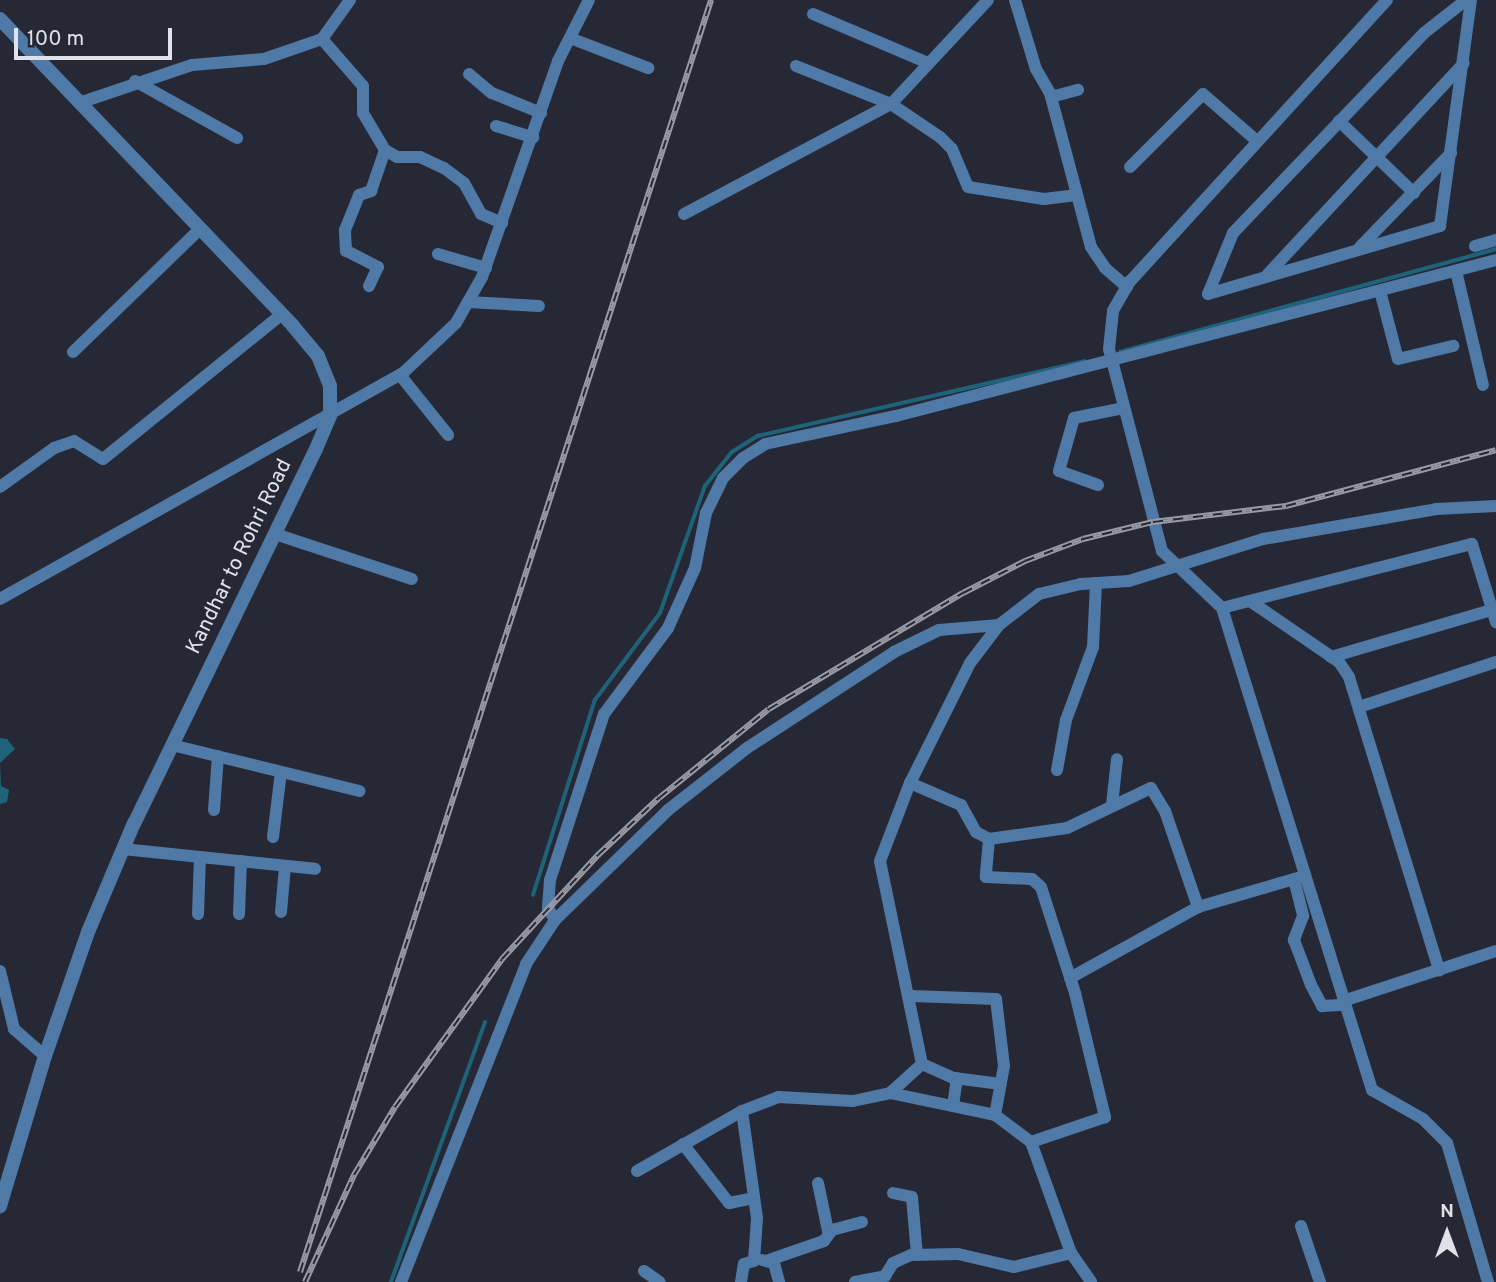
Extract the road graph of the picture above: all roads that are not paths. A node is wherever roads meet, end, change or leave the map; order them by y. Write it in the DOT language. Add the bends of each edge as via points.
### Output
graph roads {
  1 [pos="350,0"];
  2 [pos="589,0"];
  3 [pos="988,0"];
  4 [pos="1387,0"];
  5 [pos="1469,0"];
  6 [pos="1013,1"];
  7 [pos="813,14"];
  8 [pos="0,19"];
  9 [pos="570,38"];
  10 [pos="322,39"];
  11 [pos="928,63"];
  12 [pos="1464,63"];
  13 [pos="796,66"];
  14 [pos="648,68"];
  15 [pos="470,74"];
  16 [pos="135,82"];
  17 [pos="1078,90"];
  18 [pos="1051,97"];
  19 [pos="79,103"];
  20 [pos="891,104"];
  21 [pos="541,113"];
  22 [pos="1339,121"];
  23 [pos="496,126"];
  24 [pos="533,137"];
  25 [pos="237,138"];
  26 [pos="1256,140"];
  27 [pos="385,150"];
  28 [pos="1451,153"];
  29 [pos="1378,156"];
  30 [pos="1130,167"];
  31 [pos="1414,193"];
  32 [pos="1075,195"];
  33 [pos="684,214"];
  34 [pos="502,223"];
  35 [pos="201,228"];
  36 [pos="1496,240"];
  37 [pos="1475,246"];
  38 [pos="1357,250"];
  39 [pos="438,254"];
  40 [pos="1496,260"];
  41 [pos="485,268"];
  42 [pos="1456,271"];
  43 [pos="1265,277"];
  44 [pos="369,286"];
  45 [pos="1127,287"];
  46 [pos="1380,291"];
  47 [pos="468,302"];
  48 [pos="539,306"];
  49 [pos="282,314"];
  50 [pos="1453,346"];
  51 [pos="73,352"];
  52 [pos="1109,356"];
  53 [pos="400,375"];
  54 [pos="1483,386"];
  55 [pos="1122,408"];
  56 [pos="330,416"];
  57 [pos="448,435"];
  58 [pos="1098,485"];
  59 [pos="0,487"];
  60 [pos="1496,506"];
  61 [pos="275,534"];
  62 [pos="1180,566"];
  63 [pos="412,579"];
  64 [pos="1096,583"];
  65 [pos="0,599"];
  66 [pos="1250,601"];
  67 [pos="1222,608"];
  68 [pos="1494,616"];
  69 [pos="999,625"];
  70 [pos="1331,657"];
  71 [pos="1496,662"];
  72 [pos="1359,707"];
  73 [pos="172,745"];
  74 [pos="218,757"];
  75 [pos="1117,759"];
  76 [pos="1057,770"];
  77 [pos="281,772"];
  78 [pos="910,783"];
  79 [pos="359,791"];
  80 [pos="1112,805"];
  81 [pos="214,810"];
  82 [pos="273,837"];
  83 [pos="989,839"];
  84 [pos="123,849"];
  85 [pos="200,857"];
  86 [pos="241,862"];
  87 [pos="285,866"];
  88 [pos="315,869"];
  89 [pos="1299,878"];
  90 [pos="1198,907"];
  91 [pos="281,912"];
  92 [pos="198,914"];
  93 [pos="239,914"];
  94 [pos="555,920"];
  95 [pos="1496,951"];
  96 [pos="1439,970"];
  97 [pos="0,971"];
  98 [pos="1070,978"];
  99 [pos="912,996"];
  100 [pos="1343,1003"];
  101 [pos="45,1056"];
  102 [pos="922,1064"];
  103 [pos="957,1078"];
  104 [pos="1001,1084"];
  105 [pos="890,1093"];
  106 [pos="953,1106"];
  107 [pos="742,1111"];
  108 [pos="995,1115"];
  109 [pos="1031,1142"];
  110 [pos="683,1144"];
  111 [pos="637,1171"];
  112 [pos="818,1182"];
  113 [pos="893,1192"];
  114 [pos="754,1198"];
  115 [pos="0,1206"];
  116 [pos="862,1222"];
  117 [pos="1301,1226"];
  118 [pos="828,1231"];
  119 [pos="1072,1253"];
  120 [pos="917,1255"];
  121 [pos="769,1260"];
  122 [pos="754,1261"];
  123 [pos="644,1271"];
  124 [pos="401,1282"];
  125 [pos="660,1282"];
  126 [pos="741,1282"];
  127 [pos="779,1282"];
  128 [pos="855,1282"];
  129 [pos="1091,1282"];
  130 [pos="1320,1282"];
  131 [pos="1488,1282"];
  1 -- 10 [label="street"];
  2 -- 9 [label="street"];
  3 -- 11 [label="street"];
  4 -- 26 [label="street"];
  5 -- 12 [label="street"];
  5 -- 22 [label="street" via="1424,33"];
  6 -- 18 [label="street" via="1036,69"];
  7 -- 11 [label="street"];
  8 -- 19 [label="street, Kandhar to Rohri Road"];
  9 -- 14 [label="street"];
  9 -- 21 [label="street"];
  10 -- 16 [label="street" via="264,59 192,65"];
  10 -- 27 [label="street" via="363,86 363,113"];
  11 -- 20 [label="street"];
  12 -- 28 [label="street"];
  12 -- 29 [label="street"];
  13 -- 20 [label="street"];
  15 -- 21 [label="street" via="492,93"];
  16 -- 19 [label="street"];
  16 -- 25 [label="street"];
  17 -- 18 [label="street"];
  18 -- 32 [label="street"];
  19 -- 35 [label="street, Kandhar to Rohri Road"];
  20 -- 32 [label="street" via="952,149 968,187 1044,200"];
  20 -- 33 [label="street"];
  21 -- 24 [label="street"];
  22 -- 29 [label="street"];
  22 -- 43 [label="street" via="1233,233 1208,294"];
  23 -- 24 [label="street"];
  24 -- 34 [label="street"];
  26 -- 30 [label="street" via="1203,94"];
  26 -- 45 [label="street"];
  27 -- 34 [label="street" via="397,157 420,157 444,168 464,183 481,214"];
  27 -- 44 [label="street" via="371,191 359,195 345,230 346,251 378,267"];
  28 -- 31 [label="street"];
  28 -- 38 [label="street" via="1440,226"];
  29 -- 31 [label="street"];
  29 -- 43 [label="street"];
  31 -- 38 [label="street"];
  32 -- 45 [label="street" via="1091,247 1108,272"];
  34 -- 41 [label="street"];
  35 -- 49 [label="street, Kandhar to Rohri Road"];
  35 -- 51 [label="street"];
  36 -- 37 [label="street"];
  38 -- 43 [label="street"];
  39 -- 41 [label="street"];
  40 -- 42 [label="street"];
  41 -- 47 [label="street"];
  42 -- 46 [label="street"];
  42 -- 54 [label="street"];
  45 -- 52 [label="street" via="1113,311"];
  46 -- 50 [label="street" via="1398,359"];
  46 -- 52 [label="street"];
  47 -- 48 [label="street"];
  47 -- 53 [label="street" via="456,323"];
  49 -- 56 [label="street, Kandhar to Rohri Road" via="318,356 330,386"];
  49 -- 59 [label="street" via="103,459 74,441 54,448"];
  52 -- 55 [label="street"];
  52 -- 94 [label="street" via="765,444 723,478 706,513 695,568 668,628 604,714 550,880 548,908"];
  53 -- 56 [label="street"];
  53 -- 57 [label="street"];
  55 -- 58 [label="street" via="1074,418 1059,471"];
  55 -- 62 [label="street" via="1162,551"];
  56 -- 61 [label="street, Kandhar to Rohri Road"];
  56 -- 65 [label="street"];
  60 -- 62 [label="street" via="1436,509 1263,539"];
  61 -- 63 [label="street"];
  61 -- 73 [label="street, Kandhar to Rohri Road"];
  62 -- 64 [label="street" via="1129,581"];
  62 -- 67 [label="street"];
  64 -- 69 [label="street" via="1039,594"];
  64 -- 76 [label="street" via="1093,647 1066,720"];
  66 -- 67 [label="street"];
  66 -- 68 [label="street" via="1472,544"];
  66 -- 70 [label="street"];
  67 -- 89 [label="street"];
  68 -- 70 [label="street"];
  69 -- 78 [label="street" via="970,663"];
  69 -- 94 [label="street" via="939,630 894,652 747,748 668,810"];
  70 -- 72 [label="street" via="1349,677"];
  71 -- 72 [label="street"];
  72 -- 96 [label="street"];
  73 -- 74 [label="street"];
  73 -- 84 [label="street, Kandhar to Rohri Road"];
  74 -- 77 [label="street"];
  74 -- 81 [label="street"];
  75 -- 80 [label="street"];
  77 -- 79 [label="street"];
  77 -- 82 [label="street"];
  78 -- 83 [label="street" via="961,805 976,832"];
  78 -- 99 [label="street" via="880,861"];
  80 -- 83 [label="street" via="1067,828"];
  80 -- 90 [label="street" via="1151,788 1158,796"];
  83 -- 98 [label="street" via="986,877 1032,879 1041,887"];
  84 -- 85 [label="street"];
  84 -- 101 [label="street, Kandhar to Rohri Road"];
  85 -- 86 [label="street"];
  85 -- 92 [label="street"];
  86 -- 87 [label="street"];
  86 -- 93 [label="street"];
  87 -- 88 [label="street"];
  87 -- 91 [label="street"];
  89 -- 90 [label="street"];
  89 -- 100 [label="street"];
  89 -- 100 [label="street" via="1303,916 1294,940 1322,1006"];
  90 -- 98 [label="street"];
  94 -- 124 [label="street" via="526,964"];
  95 -- 96 [label="street"];
  96 -- 100 [label="street"];
  97 -- 101 [label="street" via="13,1029"];
  98 -- 109 [label="street" via="1105,1117"];
  99 -- 102 [label="street"];
  99 -- 104 [label="street" via="996,999 1004,1066"];
  100 -- 131 [label="street" via="1372,1090 1423,1119 1447,1143"];
  101 -- 115 [label="street, Kandhar to Rohri Road"];
  102 -- 103 [label="street"];
  102 -- 105 [label="street"];
  103 -- 104 [label="street"];
  103 -- 106 [label="street"];
  104 -- 108 [label="street"];
  105 -- 106 [label="street"];
  105 -- 107 [label="street" via="853,1101 778,1097"];
  106 -- 108 [label="street"];
  107 -- 110 [label="street"];
  107 -- 114 [label="street"];
  108 -- 109 [label="street"];
  109 -- 119 [label="street"];
  110 -- 111 [label="street"];
  110 -- 114 [label="street" via="729,1203"];
  112 -- 118 [label="street"];
  113 -- 120 [label="street" via="912,1197"];
  114 -- 122 [label="street"];
  116 -- 118 [label="street"];
  117 -- 130 [label="street"];
  118 -- 121 [label="street" via="824,1241"];
  119 -- 120 [label="street" via="1014,1267 958,1254"];
  119 -- 129 [label="street"];
  120 -- 128 [label="street" via="903,1256 885,1276"];
  121 -- 122 [label="street"];
  121 -- 127 [label="street"];
  122 -- 126 [label="street" via="744,1264"];
  123 -- 125 [label="street"];
}
